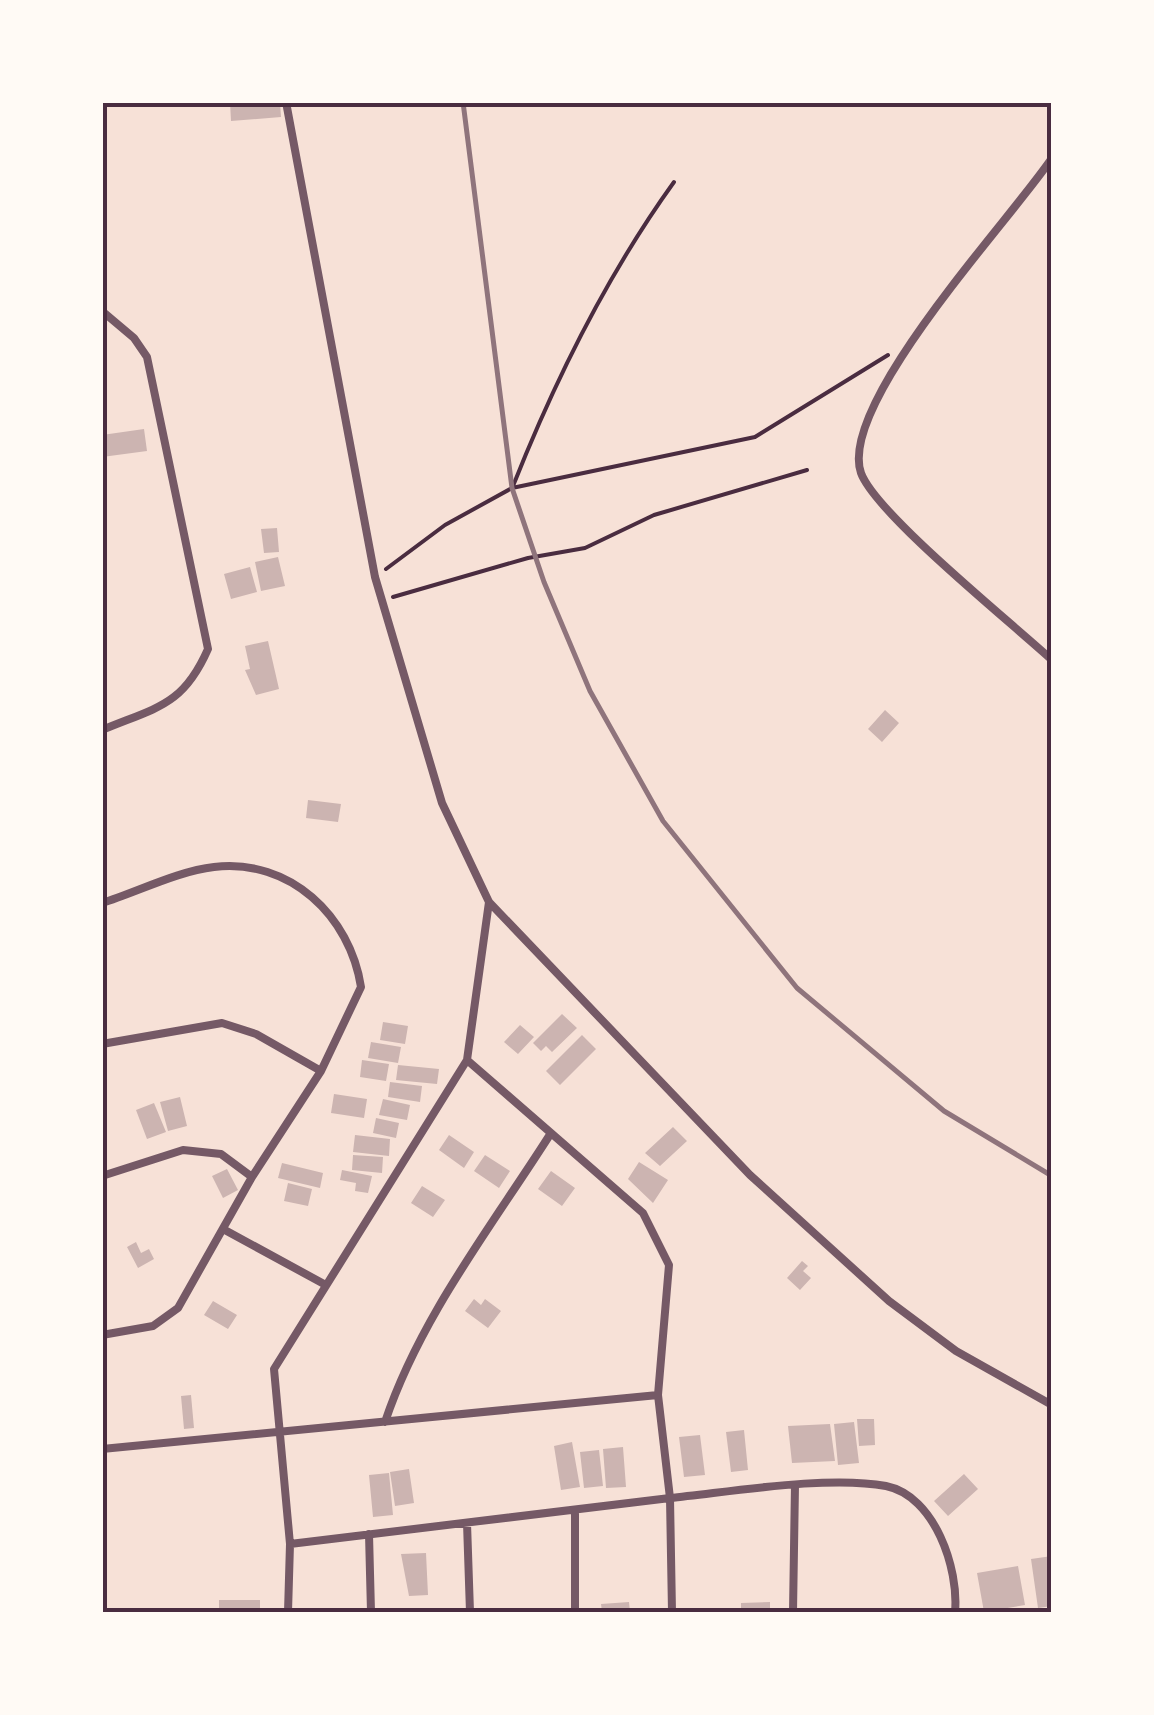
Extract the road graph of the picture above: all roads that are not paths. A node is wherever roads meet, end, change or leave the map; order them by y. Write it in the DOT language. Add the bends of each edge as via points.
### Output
graph roads {
  1 [pos="286,102"];
  2 [pos="1052,158"];
  3 [pos="1048,172"];
  4 [pos="102,311"];
  5 [pos="1052,660"];
  6 [pos="102,730"];
  7 [pos="489,902"];
  8 [pos="102,904"];
  9 [pos="102,1044"];
  10 [pos="468,1060"];
  11 [pos="321,1071"];
  12 [pos="551,1133"];
  13 [pos="102,1176"];
  14 [pos="252,1177"];
  15 [pos="223,1228"];
  16 [pos="324,1284"];
  17 [pos="102,1335"];
  18 [pos="658,1395"];
  19 [pos="1052,1405"];
  20 [pos="385,1422"];
  21 [pos="277,1433"];
  22 [pos="102,1449"];
  23 [pos="795,1485"];
  24 [pos="670,1498"];
  25 [pos="575,1510"];
  26 [pos="466,1522"];
  27 [pos="369,1534"];
  28 [pos="290,1544"];
  29 [pos="288,1612"];
  30 [pos="371,1612"];
  31 [pos="470,1612"];
  32 [pos="576,1612"];
  33 [pos="672,1612"];
  34 [pos="793,1612"];
  35 [pos="954,1612"];
  1 -- 7 [label="street" via="374,577 442,802"];
  2 -- 3 [label="street"];
  3 -- 5 [label="street" via="909,342 866,424 860,471 895,517"];
  4 -- 6 [label="street" via="147,357 208,649 193,682 169,702"];
  7 -- 10 [label="street"];
  7 -- 19 [label="street" via="750,1175 875,1289 956,1351"];
  8 -- 11 [label="street" via="214,867 269,873 314,898 343,928 361,987"];
  9 -- 11 [label="street" via="222,1022"];
  10 -- 12 [label="street"];
  10 -- 16 [label="street"];
  11 -- 14 [label="street"];
  12 -- 18 [label="street" via="642,1213 659,1239 669,1265"];
  12 -- 20 [label="street" via="426,1328"];
  13 -- 14 [label="street" via="183,1150 220,1154"];
  14 -- 15 [label="street"];
  15 -- 16 [label="street"];
  15 -- 17 [label="street" via="167,1319"];
  16 -- 21 [label="street" via="274,1369"];
  18 -- 20 [label="street"];
  18 -- 24 [label="street"];
  20 -- 21 [label="street"];
  21 -- 22 [label="street"];
  21 -- 28 [label="street"];
  23 -- 24 [label="street"];
  23 -- 34 [label="street"];
  23 -- 35 [label="street" via="888,1486 910,1499 932,1522 949,1559"];
  24 -- 25 [label="street"];
  24 -- 33 [label="street"];
  25 -- 26 [label="street"];
  25 -- 32 [label="street"];
  26 -- 27 [label="street"];
  26 -- 31 [label="street"];
  27 -- 28 [label="street"];
  27 -- 30 [label="street"];
  28 -- 29 [label="street"];
}
